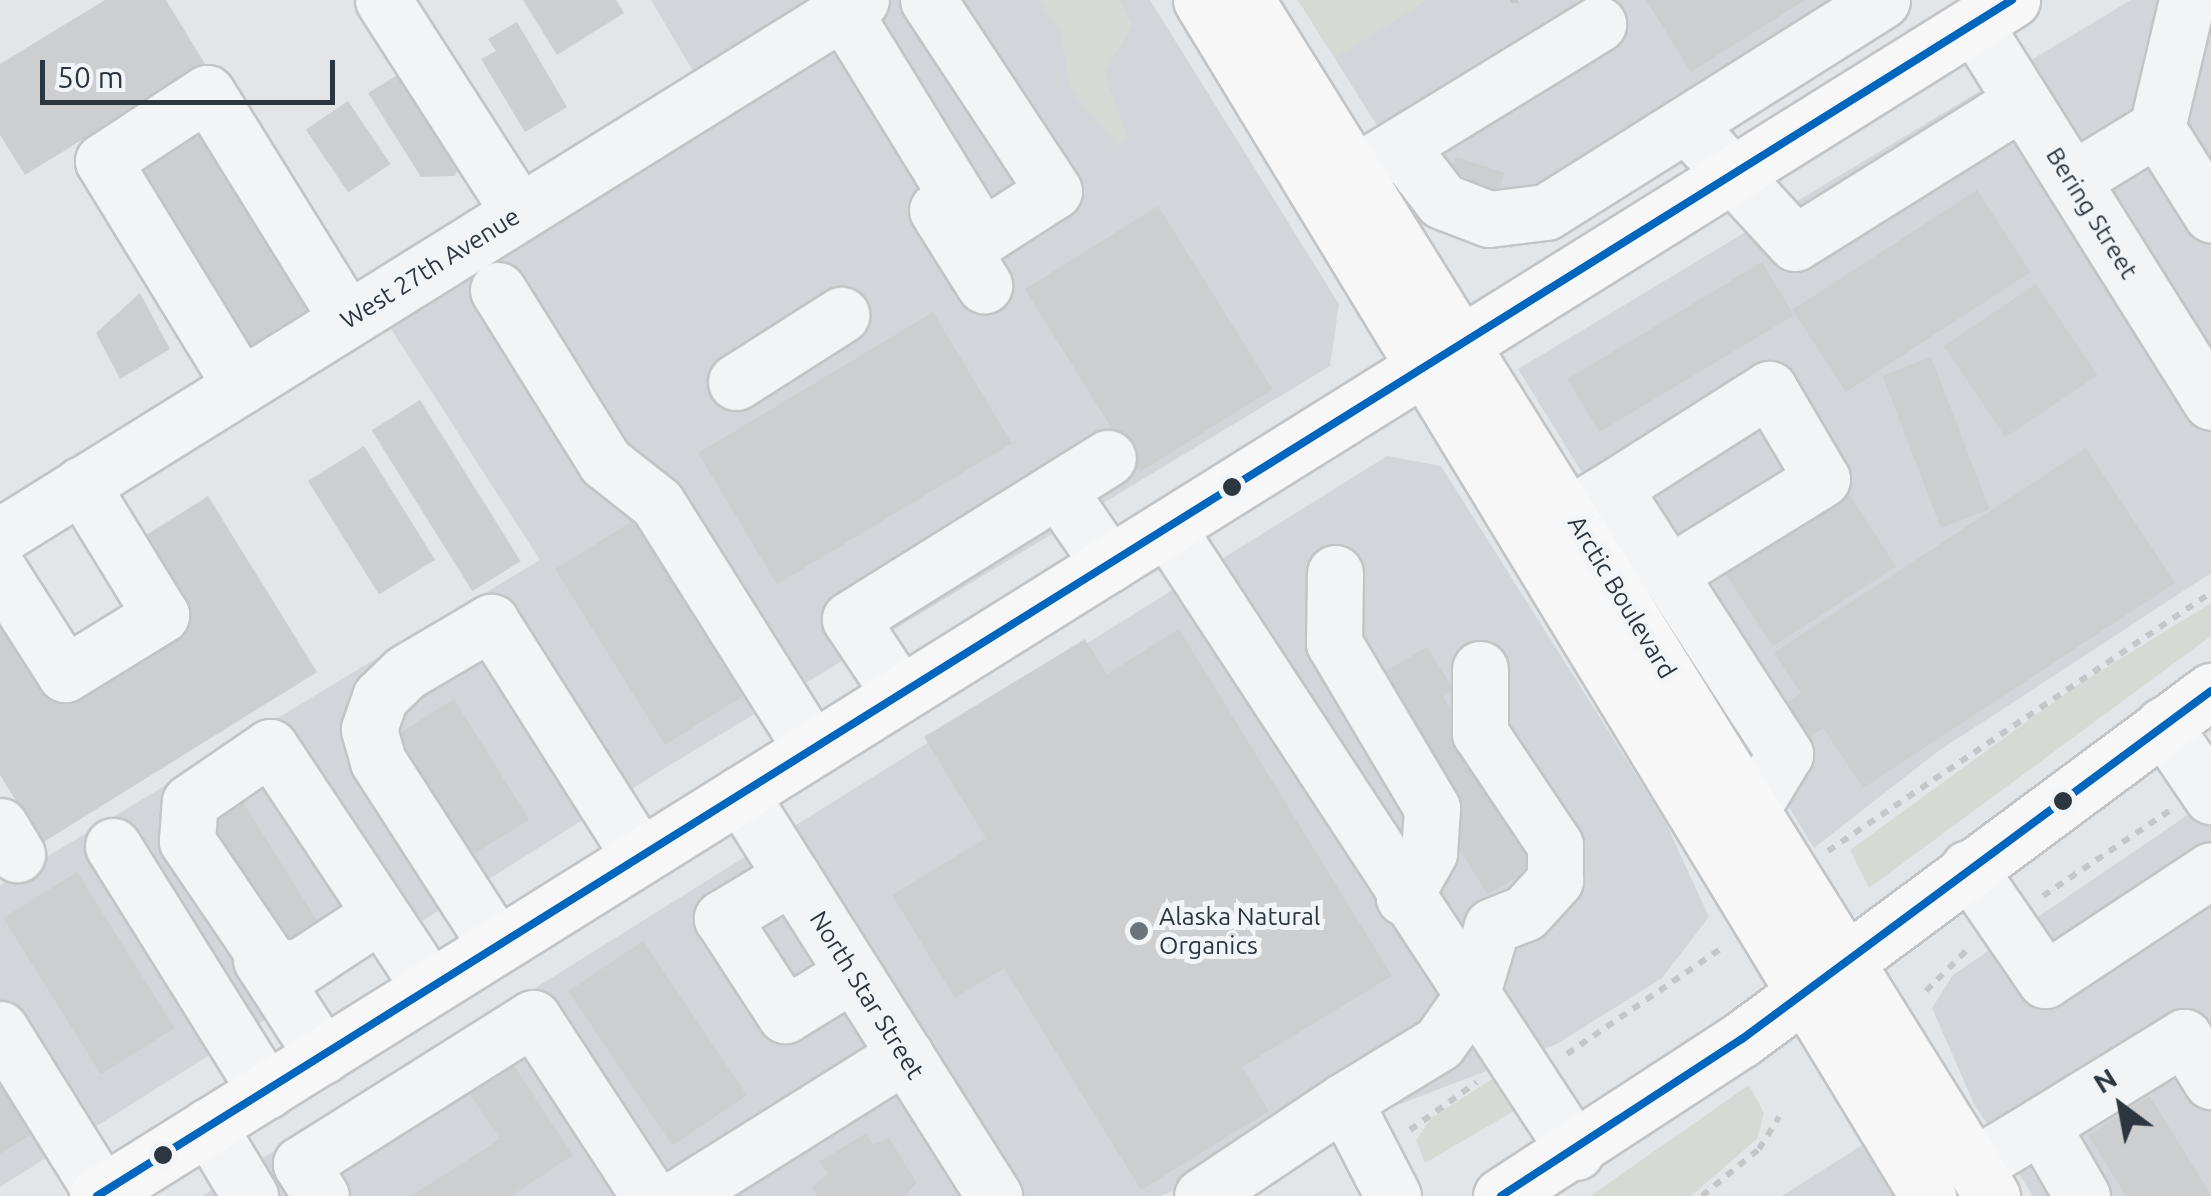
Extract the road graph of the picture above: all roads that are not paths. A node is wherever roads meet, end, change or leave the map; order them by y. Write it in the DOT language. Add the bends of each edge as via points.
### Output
graph roads {
  1 [pos="383,0"];
  2 [pos="928,0"];
  3 [pos="1201,0"];
  4 [pos="1246,0"];
  5 [pos="1882,0"];
  6 [pos="2187,0"];
  7 [pos="842,12"];
  8 [pos="1993,12"];
  9 [pos="1598,24"];
  10 [pos="2190,54"];
  11 [pos="2022,101"];
  12 [pos="1686,124"];
  13 [pos="2158,128"];
  14 [pos="1378,159"];
  15 [pos="1737,172"];
  16 [pos="2072,180"];
  17 [pos="519,212"];
  18 [pos="1546,212"];
  19 [pos="2211,214"];
  20 [pos="1580,269"];
  21 [pos="984,285"];
  22 [pos="498,290"];
  23 [pos="841,316"];
  24 [pos="348,319"];
  25 [pos="1445,353"];
  26 [pos="736,382"];
  27 [pos="241,386"];
  28 [pos="2210,399"];
  29 [pos="1108,458"];
  30 [pos="81,485"];
  31 [pos="1058,490"];
  32 [pos="1592,501"];
  33 [pos="1166,528"];
  34 [pos="0,536"];
  35 [pos="1109,564"];
  36 [pos="0,572"];
  37 [pos="1335,573"];
  38 [pos="1681,593"];
  39 [pos="1650,644"];
  40 [pos="1480,670"];
  41 [pos="2211,691"];
  42 [pos="900,694"];
  43 [pos="2163,725"];
  44 [pos="812,749"];
  45 [pos="2208,792"];
  46 [pos="740,794"];
  47 [pos="1750,810"];
  48 [pos="113,846"];
  49 [pos="640,857"];
  50 [pos="1968,868"];
  51 [pos="2211,870"];
  52 [pos="792,876"];
  53 [pos="1404,896"];
  54 [pos="380,914"];
  55 [pos="498,946"];
  56 [pos="261,960"];
  57 [pos="852,974"];
  58 [pos="1823,975"];
  59 [pos="430,988"];
  60 [pos="1470,999"];
  61 [pos="0,1028"];
  62 [pos="905,1054"];
  63 [pos="323,1056"];
  64 [pos="2211,1081"];
  65 [pos="266,1091"];
  66 [pos="1344,1101"];
  67 [pos="2041,1125"];
  68 [pos="208,1126"];
  69 [pos="1576,1152"];
  70 [pos="1983,1181"];
  71 [pos="99,1194"];
  72 [pos="250,1196"];
  73 [pos="321,1196"];
  74 [pos="649,1196"];
  75 [pos="680,1196"];
  76 [pos="994,1196"];
  77 [pos="1202,1196"];
  78 [pos="1393,1196"];
  79 [pos="1501,1196"];
  80 [pos="1928,1196"];
  81 [pos="2082,1196"];
  1 -- 17 [label="street"];
  2 -- 7 [label="street" via="1054,191 982,237"];
  3 -- 25 [label="main road, Arctic Boulevard"];
  4 -- 14 [label="main road, Arctic Boulevard"];
  5 -- 12 [label="street"];
  6 -- 10 [label="street"];
  7 -- 17 [label="street, West 27th Avenue"];
  7 -- 21 [label="street"];
  8 -- 11 [label="street, Bering Street"];
  8 -- 15 [label="main road"];
  9 -- 14 [label="street"];
  10 -- 13 [label="street"];
  11 -- 15 [label="street" via="1795,244"];
  11 -- 16 [label="street, Bering Street"];
  12 -- 15 [label="street"];
  12 -- 18 [label="street"];
  13 -- 16 [label="street"];
  13 -- 19 [label="street"];
  14 -- 18 [label="street" via="1442,201 1489,219"];
  14 -- 25 [label="main road, Arctic Boulevard"];
  15 -- 20 [label="main road"];
  16 -- 28 [label="street, Bering Street"];
  17 -- 24 [label="street, West 27th Avenue"];
  18 -- 20 [label="street"];
  20 -- 25 [label="main road"];
  22 -- 44 [label="street" via="605,462 657,503"];
  23 -- 26 [label="street"];
  24 -- 27 [label="street, West 27th Avenue"];
  24 -- 27 [label="street" via="207,94 103,161"];
  25 -- 32 [label="main road, Arctic Boulevard"];
  25 -- 33 [label="main road"];
  25 -- 58 [label="main road, Arctic Boulevard"];
  27 -- 30 [label="street, West 27th Avenue"];
  29 -- 31 [label="street"];
  30 -- 34 [label="street, West 27th Avenue"];
  30 -- 36 [label="street" via="160,615 66,674"];
  31 -- 35 [label="street"];
  31 -- 42 [label="street" via="850,619"];
  32 -- 38 [label="street"];
  32 -- 38 [label="street" via="1769,390 1822,479"];
  32 -- 39 [label="main road, Arctic Boulevard"];
  33 -- 35 [label="main road"];
  33 -- 53 [label="street"];
  35 -- 42 [label="main road"];
  37 -- 53 [label="street" via="1334,643 1432,808 1429,853"];
  38 -- 39 [label="street"];
  38 -- 47 [label="street" via="1786,754"];
  39 -- 47 [label="main road, Arctic Boulevard"];
  40 -- 60 [label="street" via="1480,733 1558,852 1555,880 1525,912 1492,926"];
  41 -- 43 [label="main road"];
  42 -- 44 [label="main road"];
  43 -- 45 [label="street"];
  43 -- 50 [label="main road"];
  44 -- 46 [label="main road"];
  46 -- 49 [label="main road"];
  46 -- 52 [label="street, North Star Street"];
  47 -- 58 [label="main road, Arctic Boulevard"];
  48 -- 65 [label="street"];
  49 -- 55 [label="main road"];
  49 -- 55 [label="street" via="491,622 406,672 380,697 370,729 378,761"];
  50 -- 51 [label="street" via="2046,980"];
  50 -- 58 [label="main road"];
  52 -- 57 [label="street, North Star Street"];
  52 -- 57 [label="street" via="722,918 785,1015"];
  53 -- 60 [label="street"];
  54 -- 56 [label="street" via="301,966 274,969"];
  54 -- 56 [label="street" via="270,747 203,789 183,819"];
  54 -- 59 [label="street"];
  55 -- 59 [label="main road"];
  56 -- 63 [label="street"];
  57 -- 62 [label="street, North Star Street"];
  58 -- 69 [label="main road"];
  58 -- 70 [label="main road, Arctic Boulevard"];
  58 -- 80 [label="main road, Arctic Boulevard"];
  59 -- 63 [label="main road"];
  60 -- 66 [label="street" via="1438,1043"];
  60 -- 69 [label="street"];
  61 -- 71 [label="street"];
  62 -- 75 [label="street"];
  62 -- 76 [label="street, North Star Street"];
  63 -- 65 [label="main road"];
  64 -- 67 [label="street" via="2184,1037"];
  65 -- 68 [label="main road"];
  66 -- 77 [label="street"];
  66 -- 78 [label="street"];
  67 -- 70 [label="street"];
  67 -- 81 [label="street"];
  68 -- 71 [label="main road"];
  68 -- 72 [label="street"];
  69 -- 79 [label="main road"];
  73 -- 74 [label="street" via="301,1164 533,1018"];
}
